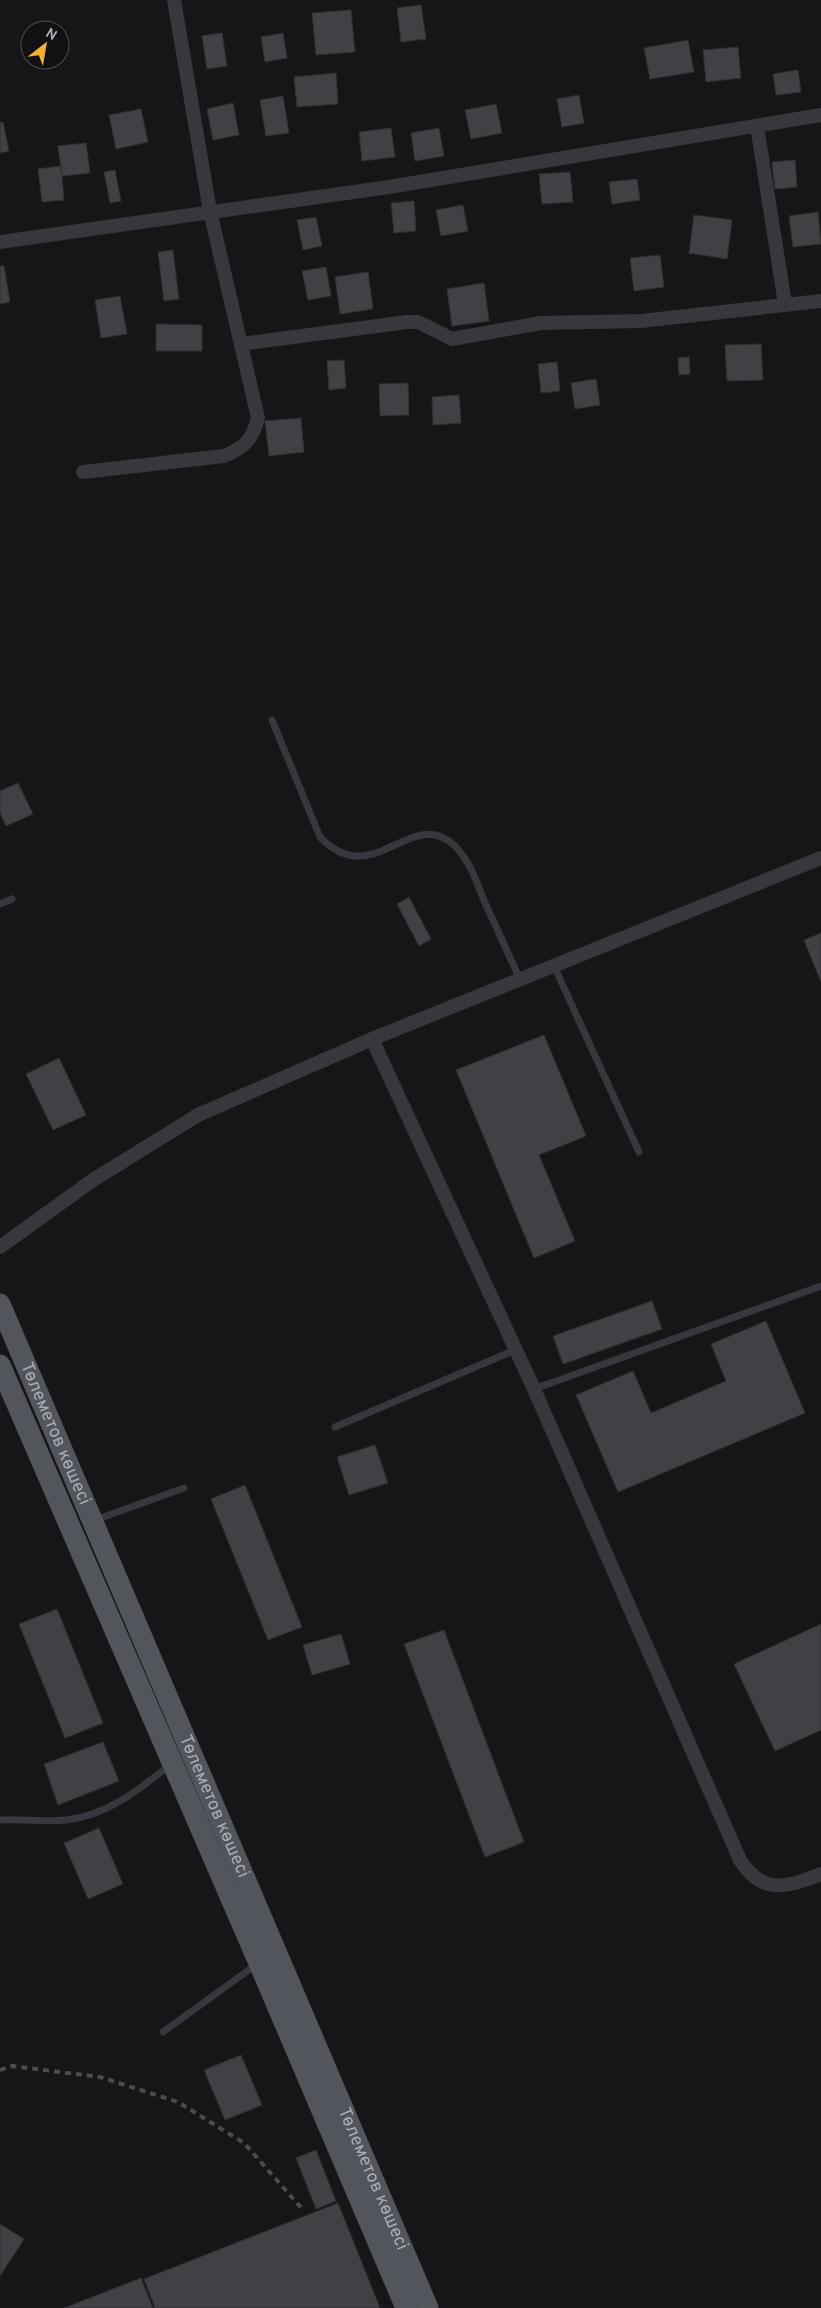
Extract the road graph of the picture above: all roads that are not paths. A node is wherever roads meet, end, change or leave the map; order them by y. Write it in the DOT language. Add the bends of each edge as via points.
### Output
graph roads {
  1 [pos="174,0"];
  2 [pos="821,115"];
  3 [pos="757,126"];
  4 [pos="210,211"];
  5 [pos="0,242"];
  6 [pos="821,301"];
  7 [pos="785,304"];
  8 [pos="241,344"];
  9 [pos="83,472"];
  10 [pos="272,720"];
  11 [pos="821,858"];
  12 [pos="12,899"];
  13 [pos="0,904"];
  14 [pos="554,966"];
  15 [pos="520,979"];
  16 [pos="372,1039"];
  17 [pos="639,1152"];
  18 [pos="0,1247"];
  19 [pos="821,1286"];
  20 [pos="0,1304"];
  21 [pos="515,1350"];
  22 [pos="1,1368"];
  23 [pos="534,1390"];
  24 [pos="335,1427"];
  25 [pos="184,1488"];
  26 [pos="92,1520"];
  27 [pos="173,1763"];
  28 [pos="0,1820"];
  29 [pos="821,1874"];
  30 [pos="259,1963"];
  31 [pos="163,2032"];
  32 [pos="406,2308"];
  33 [pos="428,2308"];
  1 -- 4 [label="street"];
  2 -- 3 [label="street"];
  3 -- 4 [label="street" via="389,187"];
  3 -- 7 [label="street"];
  4 -- 5 [label="street"];
  4 -- 8 [label="street"];
  6 -- 7 [label="street"];
  7 -- 8 [label="street" via="642,321 541,323 452,338 418,322 407,322"];
  8 -- 9 [label="street" via="258,418 255,431 238,451 224,456"];
  10 -- 15 [label="lane" via="325,843 347,856 369,857 415,836 437,836 454,846 468,864"];
  11 -- 14 [label="street"];
  12 -- 13 [label="lane"];
  14 -- 15 [label="street"];
  14 -- 17 [label="lane"];
  15 -- 16 [label="street"];
  16 -- 18 [label="street" via="198,1115 93,1180"];
  16 -- 21 [label="street"];
  19 -- 23 [label="lane"];
  20 -- 26 [label="main road, Төлеметов көшесі"];
  21 -- 23 [label="street"];
  21 -- 24 [label="lane"];
  22 -- 27 [label="main road, Төлеметов көшесі"];
  23 -- 29 [label="street" via="747,1872 772,1885 785,1887"];
  25 -- 26 [label="lane"];
  26 -- 33 [label="main road, Төлеметов көшесі"];
  27 -- 28 [label="lane" via="137,1791 101,1812 66,1820"];
  27 -- 30 [label="main road, Төлеметов көшесі"];
  30 -- 31 [label="lane"];
  30 -- 32 [label="main road, Төлеметов көшесі"];
}
